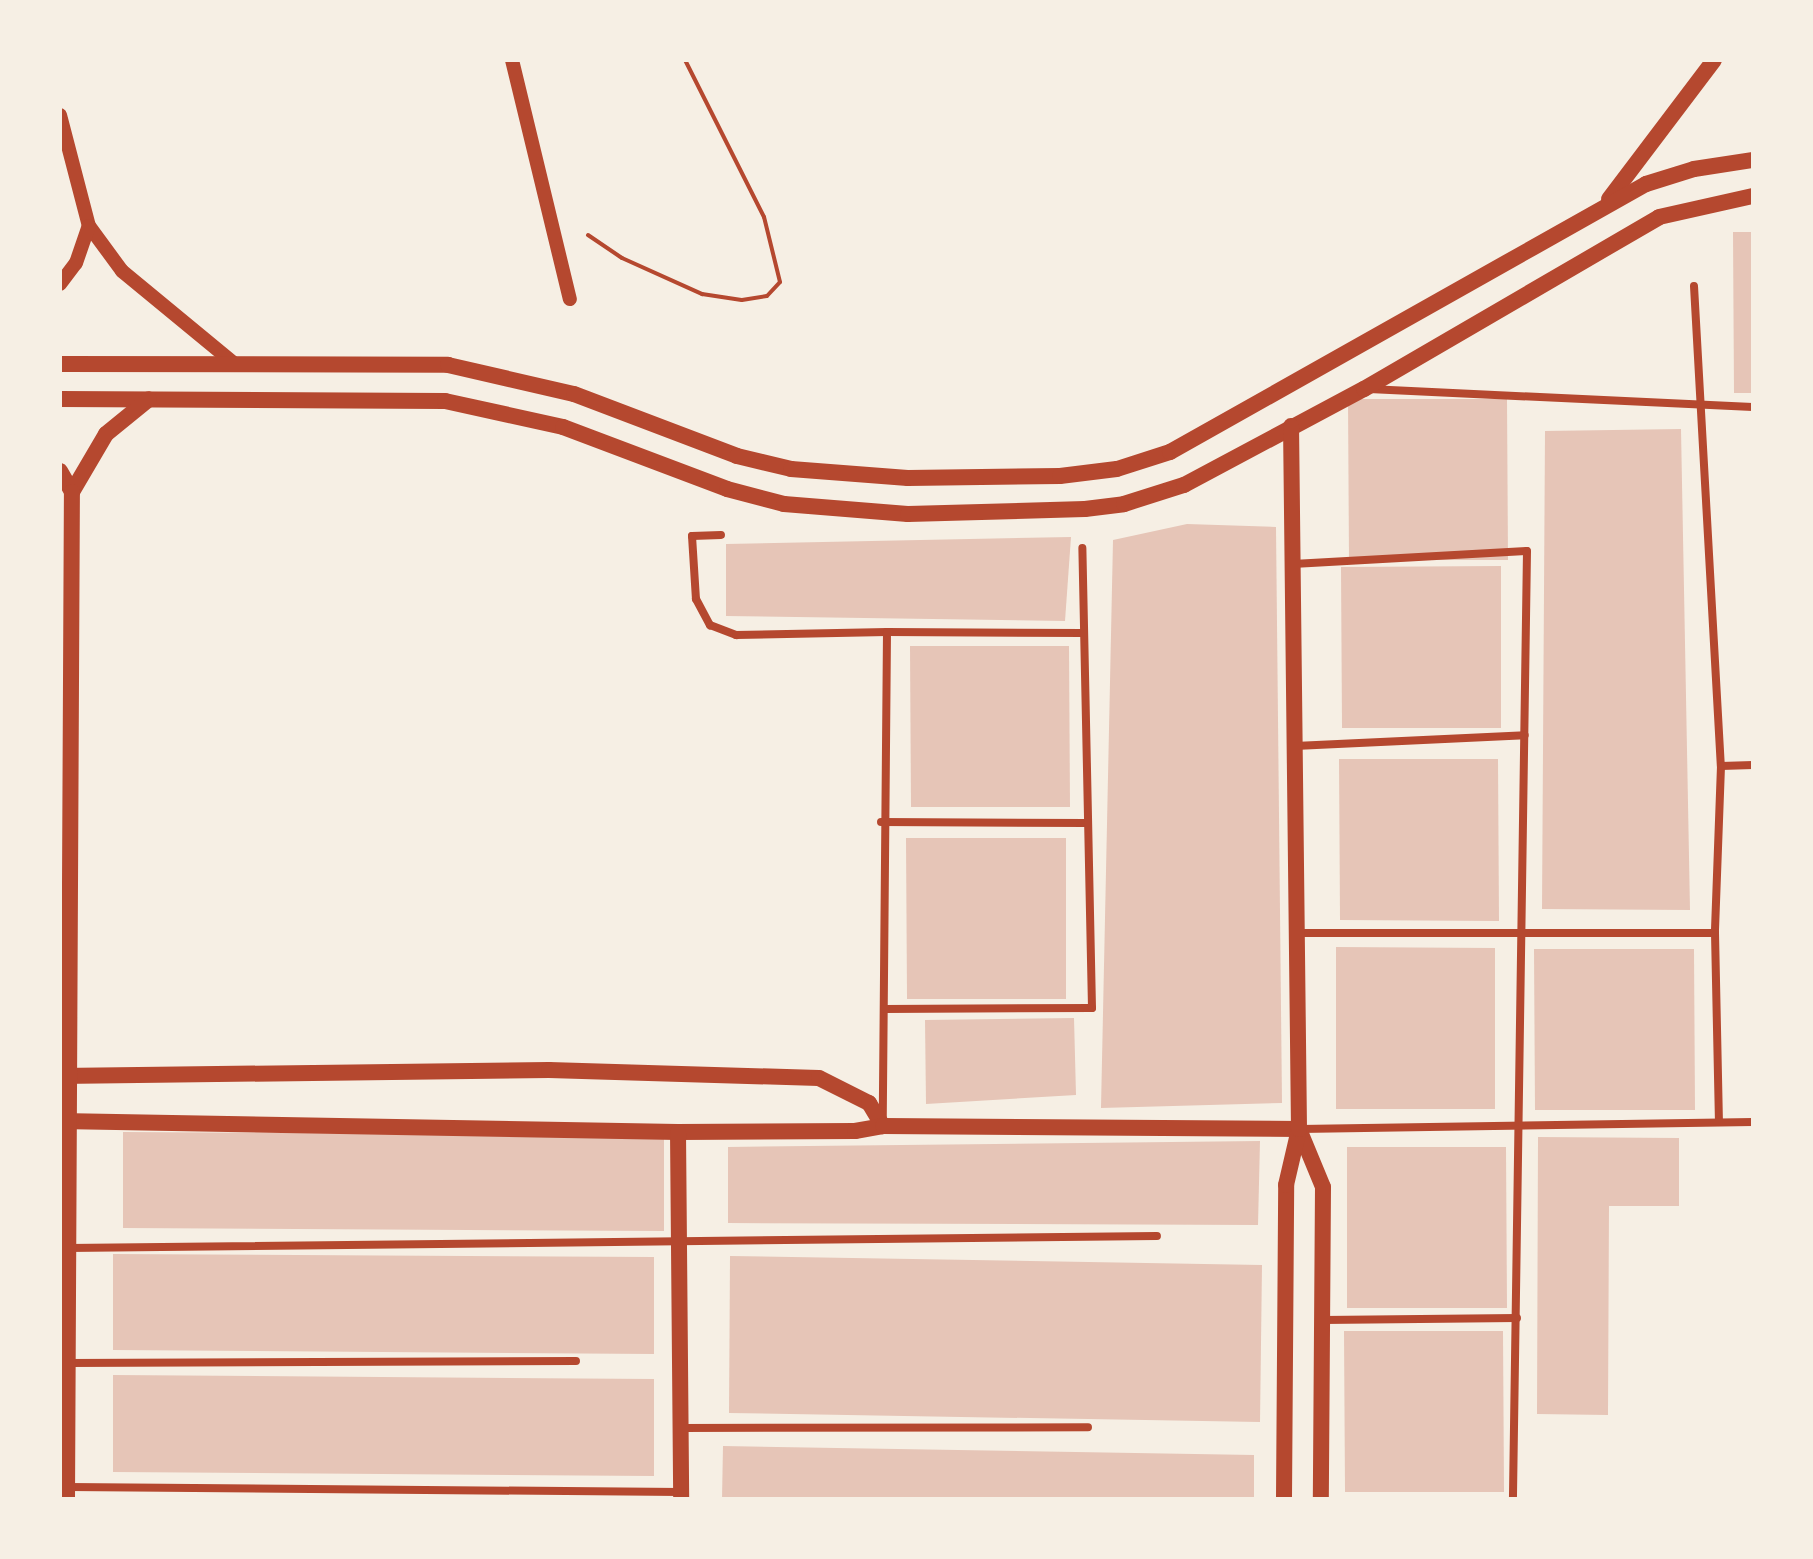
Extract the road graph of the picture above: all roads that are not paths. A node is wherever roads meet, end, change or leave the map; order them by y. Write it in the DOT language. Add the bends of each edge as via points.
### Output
graph roads {
  1 [pos="512,60"];
  2 [pos="1714,60"];
  3 [pos="60,115"];
  4 [pos="1753,160"];
  5 [pos="1753,196"];
  6 [pos="1601,207"];
  7 [pos="89,226"];
  8 [pos="60,284"];
  9 [pos="1694,286"];
  10 [pos="570,299"];
  11 [pos="60,364"];
  12 [pos="235,364"];
  13 [pos="1364,389"];
  14 [pos="60,399"];
  15 [pos="149,399"];
  16 [pos="1704,405"];
  17 [pos="1753,407"];
  18 [pos="1291,426"];
  19 [pos="60,471"];
  20 [pos="72,492"];
  21 [pos="721,535"];
  22 [pos="1082,548"];
  23 [pos="1293,564"];
  24 [pos="887,632"];
  25 [pos="1082,633"];
  26 [pos="1525,735"];
  27 [pos="1295,746"];
  28 [pos="1753,765"];
  29 [pos="1721,766"];
  30 [pos="881,822"];
  31 [pos="1086,823"];
  32 [pos="1297,933"];
  33 [pos="1715,933"];
  34 [pos="1521,934"];
  35 [pos="884,1009"];
  36 [pos="65,1076"];
  37 [pos="64,1121"];
  38 [pos="1719,1121"];
  39 [pos="1753,1122"];
  40 [pos="1519,1123"];
  41 [pos="883,1126"];
  42 [pos="1299,1129"];
  43 [pos="678,1132"];
  44 [pos="64,1174"];
  45 [pos="1157,1236"];
  46 [pos="681,1242"];
  47 [pos="68,1248"];
  48 [pos="64,1306"];
  49 [pos="1517,1318"];
  50 [pos="1322,1320"];
  51 [pos="576,1361"];
  52 [pos="68,1363"];
  53 [pos="1088,1427"];
  54 [pos="681,1428"];
  55 [pos="64,1435"];
  56 [pos="67,1493"];
  57 [pos="681,1496"];
  58 [pos="1284,1499"];
  59 [pos="1321,1499"];
  60 [pos="1513,1499"];
  1 -- 10 [label="street"];
  2 -- 6 [label="main road"];
  3 -- 7 [label="street"];
  4 -- 6 [label="main road" via="1694,169 1646,184"];
  5 -- 13 [label="main road" via="1659,217"];
  6 -- 12 [label="main road" via="1170,452 1117,469 1060,476 818,473 737,456 512,376 448,365"];
  7 -- 8 [label="street" via="76,263"];
  7 -- 12 [label="street" via="122,271"];
  9 -- 16 [label="street"];
  11 -- 12 [label="main road"];
  13 -- 16 [label="street"];
  13 -- 18 [label="main road"];
  14 -- 15 [label="main road"];
  15 -- 18 [label="main road" via="445,401 563,427 727,489 784,504 908,514 1062,512 1124,504 1184,485"];
  15 -- 20 [label="main road" via="106,434"];
  16 -- 17 [label="street"];
  16 -- 29 [label="street"];
  18 -- 23 [label="main road"];
  19 -- 20 [label="main road"];
  20 -- 36 [label="main road"];
  21 -- 24 [label="street" via="692,536 696,599 710,625 736,635"];
  22 -- 25 [label="street"];
  23 -- 26 [label="street" via="1527,551"];
  23 -- 27 [label="main road"];
  24 -- 25 [label="street"];
  24 -- 30 [label="street"];
  25 -- 31 [label="street"];
  26 -- 27 [label="street"];
  26 -- 34 [label="street"];
  27 -- 32 [label="main road"];
  28 -- 29 [label="street"];
  29 -- 33 [label="street"];
  30 -- 31 [label="street"];
  30 -- 35 [label="street"];
  31 -- 35 [label="street" via="1092,1008"];
  32 -- 34 [label="street"];
  32 -- 42 [label="main road"];
  33 -- 34 [label="street"];
  33 -- 38 [label="street"];
  34 -- 40 [label="street"];
  35 -- 41 [label="street"];
  36 -- 37 [label="main road"];
  36 -- 41 [label="main road" via="549,1070 819,1078 869,1103"];
  37 -- 43 [label="main road"];
  37 -- 44 [label="main road"];
  38 -- 39 [label="street"];
  38 -- 40 [label="street"];
  40 -- 42 [label="street"];
  40 -- 49 [label="street"];
  41 -- 42 [label="main road"];
  41 -- 43 [label="main road" via="804,1133"];
  42 -- 50 [label="main road" via="1323,1187"];
  42 -- 58 [label="main road" via="1286,1185"];
  43 -- 46 [label="main road"];
  44 -- 47 [label="main road"];
  45 -- 46 [label="street"];
  46 -- 47 [label="street"];
  46 -- 54 [label="main road"];
  47 -- 48 [label="main road"];
  48 -- 52 [label="main road"];
  49 -- 50 [label="street"];
  49 -- 60 [label="street"];
  50 -- 59 [label="main road"];
  51 -- 52 [label="street"];
  52 -- 55 [label="main road"];
  53 -- 54 [label="street"];
  54 -- 57 [label="main road"];
  55 -- 56 [label="main road"];
  56 -- 57 [label="street"];
}
